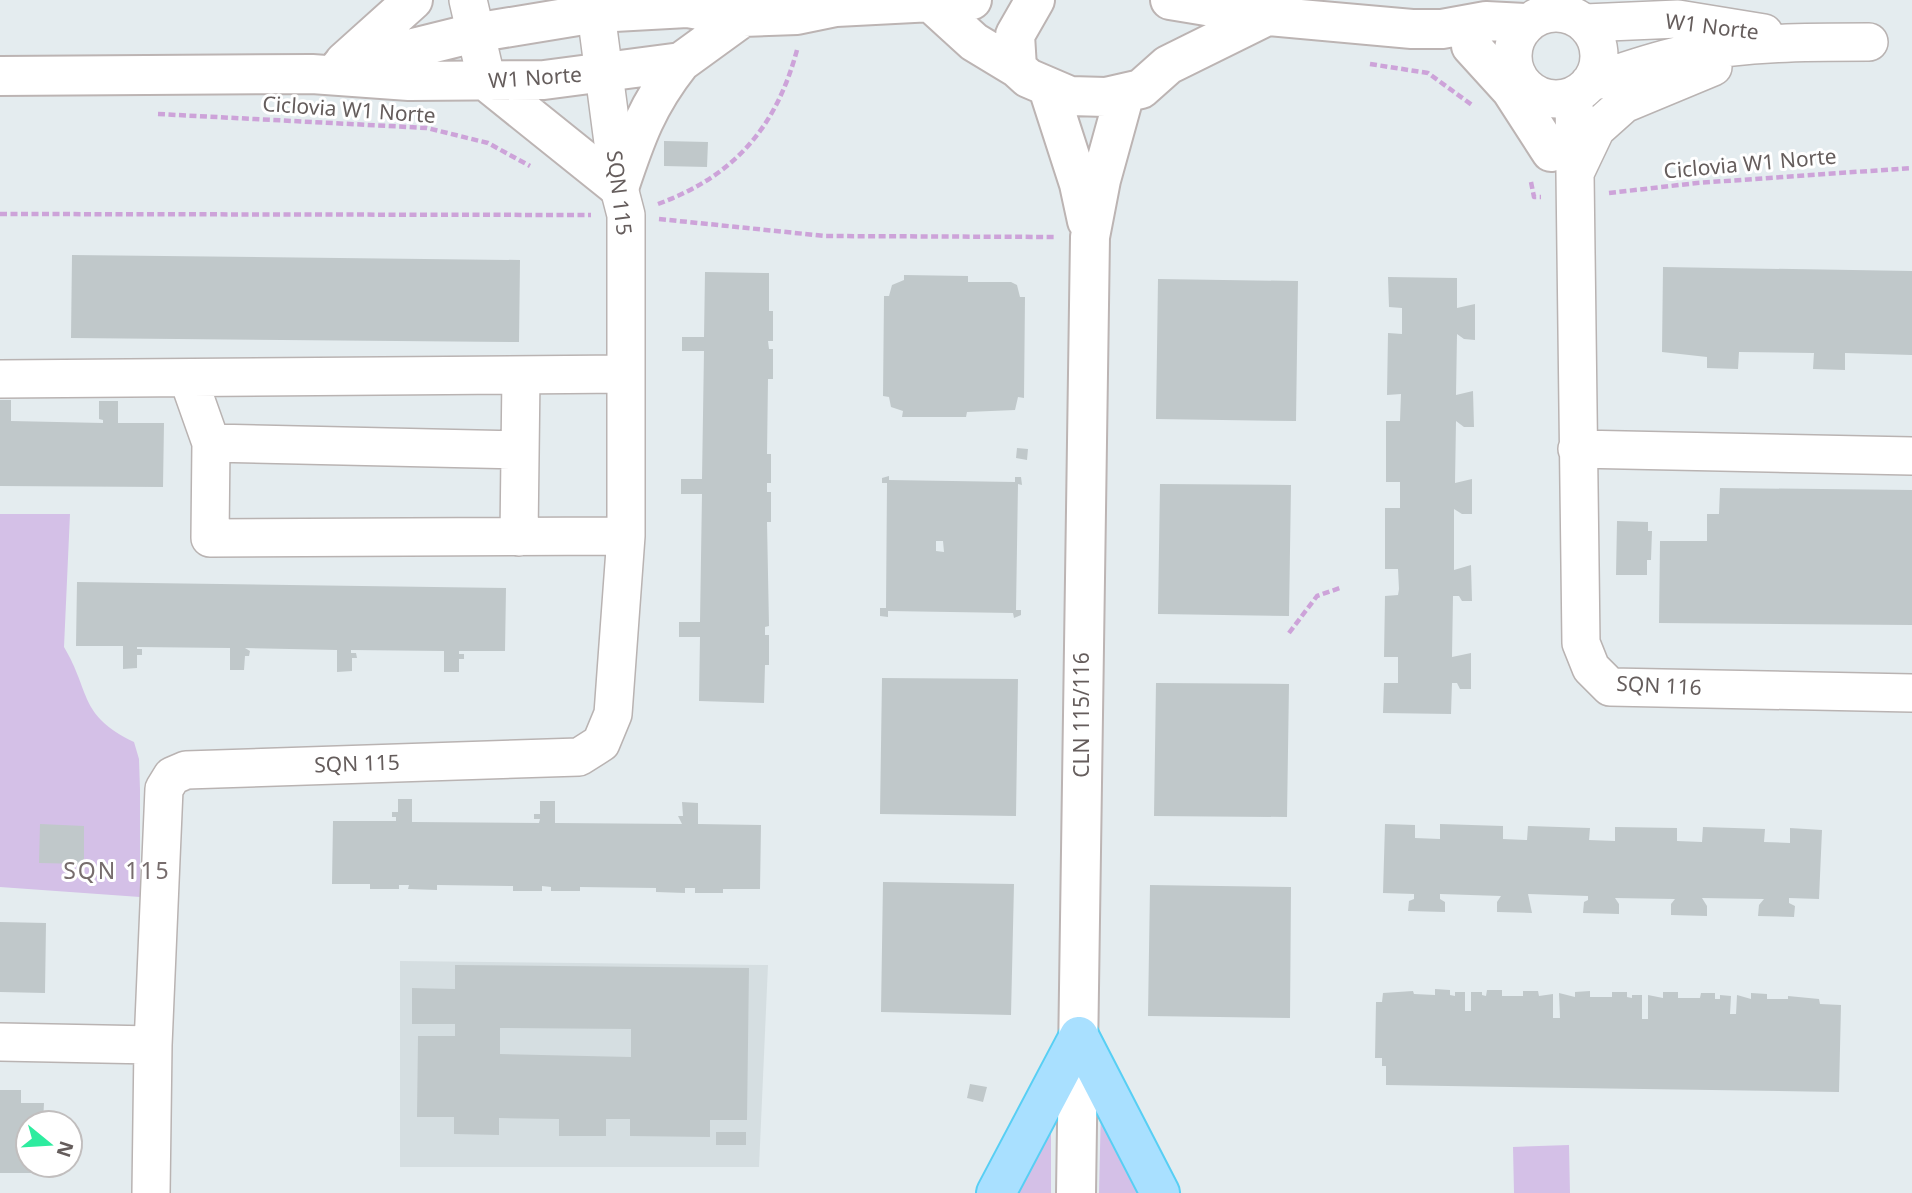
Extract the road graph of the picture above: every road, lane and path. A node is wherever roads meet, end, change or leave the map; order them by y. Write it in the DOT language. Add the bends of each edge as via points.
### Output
graph roads {
  1 [pos="413,0"];
  2 [pos="557,0"];
  3 [pos="972,0"];
  4 [pos="1035,0"];
  5 [pos="1144,0"];
  6 [pos="1170,0"];
  7 [pos="929,1"];
  8 [pos="1716,12"];
  9 [pos="596,13"];
  10 [pos="797,15"];
  11 [pos="471,16"];
  12 [pos="1267,16"];
  13 [pos="743,17"];
  14 [pos="1527,23"];
  15 [pos="1585,23"];
  16 [pos="1457,37"];
  17 [pos="1869,42"];
  18 [pos="1784,44"];
  19 [pos="1685,54"];
  20 [pos="681,62"];
  21 [pos="1366,64"];
  22 [pos="1168,65"];
  23 [pos="326,70"];
  24 [pos="603,72"];
  25 [pos="0,76"];
  26 [pos="1033,78"];
  27 [pos="1523,78"];
  28 [pos="487,82"];
  29 [pos="1581,89"];
  30 [pos="1125,93"];
  31 [pos="1624,104"];
  32 [pos="1475,107"];
  33 [pos="152,114"];
  34 [pos="533,168"];
  35 [pos="1912,168"];
  36 [pos="1563,182"];
  37 [pos="623,202"];
  38 [pos="0,214"];
  39 [pos="1090,237"];
  40 [pos="521,374"];
  41 [pos="626,374"];
  42 [pos="188,378"];
  43 [pos="0,380"];
  44 [pos="211,443"];
  45 [pos="1577,449"];
  46 [pos="520,450"];
  47 [pos="1912,456"];
  48 [pos="519,537"];
  49 [pos="626,537"];
  50 [pos="1340,588"];
  51 [pos="1289,633"];
  52 [pos="1912,693"];
  53 [pos="1079,1036"];
  54 [pos="0,1042"];
  55 [pos="153,1045"];
  56 [pos="151,1193"];
  57 [pos="996,1193"];
  58 [pos="1076,1193"];
  59 [pos="1160,1193"];
  1 -- 23 [label="street"];
  2 -- 9 [label="street"];
  3 -- 7 [label="street, W1 Norte"];
  4 -- 26 [label="street, CLN 115/116" via="1015,35"];
  5 -- 22 [label="street" via="1161,16 1173,45"];
  6 -- 12 [label="street"];
  7 -- 10 [label="street, W1 Norte" via="836,7"];
  7 -- 26 [label="street" via="974,42"];
  8 -- 15 [label="street, W1 Norte" via="1678,19"];
  8 -- 18 [label="street, W1 Norte"];
  8 -- 19 [label="street"];
  9 -- 11 [label="street, W1 Norte"];
  9 -- 13 [label="street, W1 Norte" via="687,8"];
  9 -- 24 [label="street, SQN 115"];
  10 -- 13 [label="street, W1 Norte"];
  10 -- 37 [label="path" via="798,45 789,82 764,129 693,191"];
  11 -- 23 [label="street, W1 Norte"];
  11 -- 28 [label="street"];
  12 -- 16 [label="street"];
  12 -- 22 [label="street"];
  13 -- 20 [label="street, W1 Norte"];
  14 -- 15 [label="street" via="1538,16 1562,13"];
  14 -- 16 [label="street" via="1486,21"];
  14 -- 27 [label="street" via="1518,34"];
  15 -- 29 [label="street" via="1598,46 1596,72"];
  16 -- 27 [label="street"];
  16 -- 36 [label="street" via="1511,90"];
  17 -- 18 [label="street, W1 Norte"];
  18 -- 19 [label="street, W1 Norte"];
  18 -- 31 [label="street"];
  19 -- 29 [label="street, W1 Norte"];
  19 -- 31 [label="street"];
  20 -- 24 [label="street, W1 Norte"];
  20 -- 37 [label="street" via="645,115"];
  21 -- 32 [label="path" via="1428,73"];
  22 -- 30 [label="street" via="1141,89"];
  23 -- 25 [label="street, W1 Norte"];
  23 -- 28 [label="street, W1 Norte"];
  24 -- 28 [label="street, W1 Norte"];
  24 -- 37 [label="street, SQN 115"];
  26 -- 30 [label="street" via="1070,96"];
  26 -- 39 [label="street, CLN 115/116" via="1079,184"];
  27 -- 29 [label="street" via="1552,99"];
  27 -- 36 [label="street, SQN 116"];
  28 -- 37 [label="street"];
  29 -- 36 [label="street, SQN 116"];
  30 -- 39 [label="street, CLN 115/116"];
  31 -- 36 [label="street" via="1596,129"];
  33 -- 34 [label="path, Ciclovia W1 Norte" via="427,128 488,143"];
  35 -- 36 [label="path, Ciclovia W1 Norte" via="1697,183"];
  36 -- 45 [label="street, SQN 116"];
  37 -- 38 [label="path"];
  37 -- 39 [label="path" via="825,236"];
  37 -- 41 [label="street, SQN 115"];
  39 -- 53 [label="street, CLN 115/116"];
  40 -- 41 [label="street"];
  40 -- 42 [label="street"];
  40 -- 46 [label="street"];
  41 -- 49 [label="street, SQN 115"];
  42 -- 43 [label="street"];
  42 -- 44 [label="street"];
  44 -- 46 [label="street"];
  44 -- 48 [label="street" via="209,538"];
  45 -- 47 [label="street"];
  45 -- 52 [label="street, SQN 116" via="1581,643 1591,668 1611,687"];
  46 -- 48 [label="street"];
  48 -- 49 [label="street"];
  49 -- 55 [label="street, SQN 115" via="613,714 601,743 579,757 186,770 172,776 164,789"];
  50 -- 51 [label="path" via="1317,596"];
  53 -- 57 [label="main road"];
  53 -- 58 [label="street, CLN 115/116"];
  53 -- 59 [label="main road"];
  54 -- 55 [label="street"];
  55 -- 56 [label="street, SQN 115"];
}
